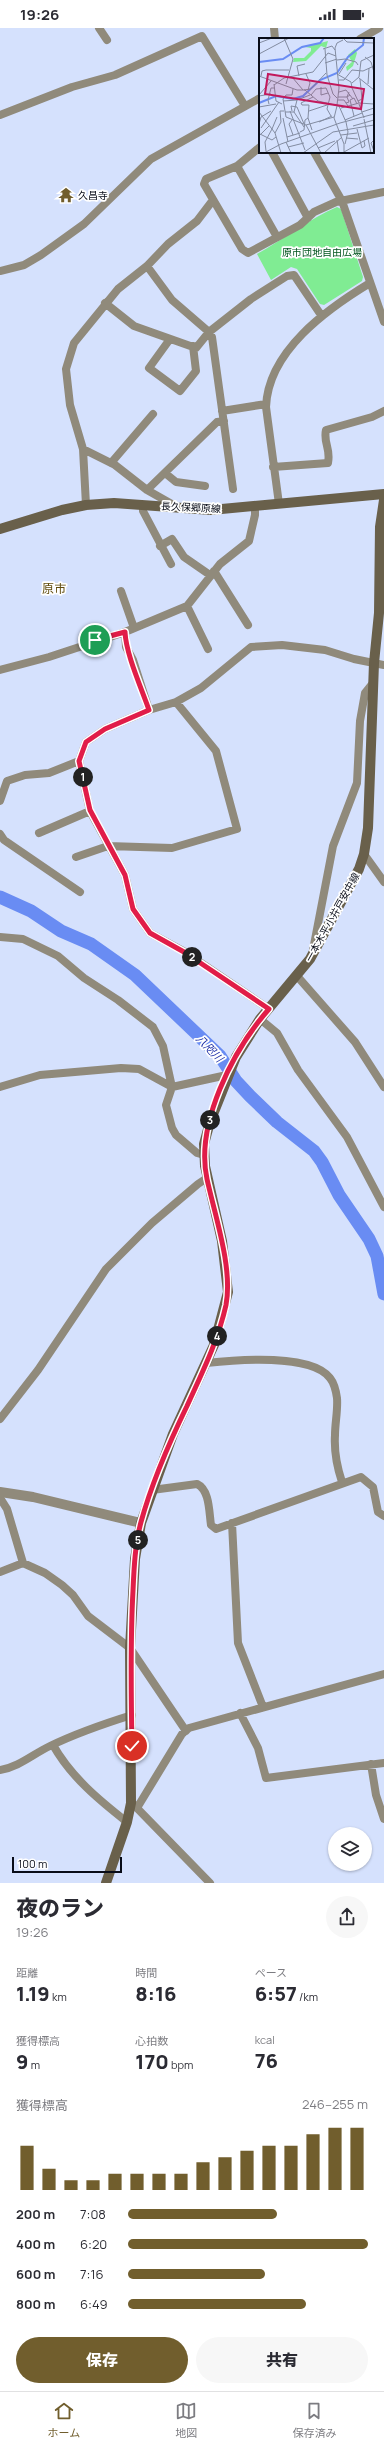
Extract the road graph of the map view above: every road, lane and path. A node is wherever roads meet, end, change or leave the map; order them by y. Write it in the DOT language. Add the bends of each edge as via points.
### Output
graph roads {
  1 [pos="100,28"];
  2 [pos="274,28"];
  3 [pos="379,28"];
  4 [pos="275,38"];
  5 [pos="362,38"];
  6 [pos="107,40"];
  7 [pos="259,99"];
  8 [pos="245,106"];
  9 [pos="0,115"];
  10 [pos="259,148"];
  11 [pos="273,153"];
  12 [pos="315,153"];
  13 [pos="237,166"];
  14 [pos="384,192"];
  15 [pos="213,200"];
  16 [pos="342,201"];
  17 [pos="308,218"];
  18 [pos="277,237"];
  19 [pos="147,266"];
  20 [pos="0,271"];
  21 [pos="370,283"];
  22 [pos="105,303"];
  23 [pos="321,315"];
  24 [pos="384,322"];
  25 [pos="209,332"];
  26 [pos="170,339"];
  27 [pos="193,346"];
  28 [pos="266,404"];
  29 [pos="222,411"];
  30 [pos="384,411"];
  31 [pos="153,414"];
  32 [pos="224,421"];
  33 [pos="83,449"];
  34 [pos="111,463"];
  35 [pos="272,467"];
  36 [pos="165,473"];
  37 [pos="205,486"];
  38 [pos="233,489"];
  39 [pos="148,490"];
  40 [pos="384,494"];
  41 [pos="384,500"];
  42 [pos="278,504"];
  43 [pos="86,505"];
  44 [pos="143,505"];
  45 [pos="177,507"];
  46 [pos="255,507"];
  47 [pos="0,529"];
  48 [pos="160,546"];
  49 [pos="171,564"];
  50 [pos="212,573"];
  51 [pos="121,591"];
  52 [pos="186,606"];
  53 [pos="248,625"];
  54 [pos="134,628"];
  55 [pos="125,632"];
  56 [pos="208,649"];
  57 [pos="379,664"];
  58 [pos="0,670"];
  59 [pos="373,683"];
  60 [pos="176,702"];
  61 [pos="149,710"];
  62 [pos="79,761"];
  63 [pos="0,801"];
  64 [pos="90,810"];
  65 [pos="39,833"];
  66 [pos="0,834"];
  67 [pos="108,846"];
  68 [pos="364,854"];
  69 [pos="76,856"];
  70 [pos="384,882"];
  71 [pos="80,892"];
  72 [pos="0,937"];
  73 [pos="312,955"];
  74 [pos="297,976"];
  75 [pos="269,1009"];
  76 [pos="260,1019"];
  77 [pos="227,1075"];
  78 [pos="172,1086"];
  79 [pos="0,1087"];
  80 [pos="384,1087"];
  81 [pos="204,1155"];
  82 [pos="207,1178"];
  83 [pos="384,1207"];
  84 [pos="206,1364"];
  85 [pos="0,1419"];
  86 [pos="342,1482"];
  87 [pos="152,1490"];
  88 [pos="0,1492"];
  89 [pos="0,1498"];
  90 [pos="384,1516"];
  91 [pos="141,1523"];
  92 [pos="232,1523"];
  93 [pos="23,1563"];
  94 [pos="0,1572"];
  95 [pos="130,1648"];
  96 [pos="384,1674"];
  97 [pos="262,1707"];
  98 [pos="240,1713"];
  99 [pos="132,1715"];
  100 [pos="186,1731"];
  101 [pos="53,1745"];
  102 [pos="384,1763"];
  103 [pos="371,1764"];
  104 [pos="0,1770"];
  105 [pos="134,1805"];
  106 [pos="384,1819"];
  107 [pos="127,1822"];
  108 [pos="106,1883"];
  109 [pos="210,1883"];
  1 -- 6 [label="street"];
  2 -- 4 [label="street"];
  3 -- 5 [label="street"];
  7 -- 8 [label="street"];
  8 -- 9 [label="street" via="202,36 115,75 72,86"];
  8 -- 20 [label="street" via="151,159 84,224 41,255 24,265"];
  10 -- 13 [label="street"];
  11 -- 17 [label="street"];
  12 -- 16 [label="street"];
  13 -- 15 [label="street" via="206,179 204,184"];
  13 -- 18 [label="street"];
  14 -- 16 [label="street"];
  15 -- 18 [label="street" via="242,249 248,253"];
  15 -- 19 [label="street" via="197,221 168,244"];
  16 -- 17 [label="street" via="314,212"];
  16 -- 21 [label="street"];
  17 -- 18 [label="street"];
  19 -- 22 [label="street"];
  19 -- 25 [label="street" via="172,300"];
  21 -- 23 [label="street"];
  21 -- 24 [label="street"];
  22 -- 26 [label="street" via="134,326"];
  22 -- 33 [label="street" via="74,343 66,370 70,405"];
  23 -- 25 [label="street" via="294,275 287,276 251,299"];
  23 -- 28 [label="street" via="276,369"];
  25 -- 27 [label="street" via="196,348"];
  25 -- 29 [label="street"];
  26 -- 27 [label="street"];
  26 -- 27 [label="street" via="149,368 180,391 196,372"];
  28 -- 29 [label="street"];
  28 -- 35 [label="street"];
  29 -- 32 [label="street"];
  30 -- 35 [label="street" via="326,430 324,438 330,451 328,463"];
  31 -- 34 [label="street"];
  32 -- 36 [label="street" via="218,422"];
  32 -- 38 [label="street"];
  33 -- 34 [label="street"];
  33 -- 43 [label="street"];
  34 -- 39 [label="street"];
  35 -- 42 [label="street"];
  36 -- 37 [label="street" via="176,482"];
  36 -- 39 [label="street"];
  39 -- 45 [label="street"];
  40 -- 42 [label="main road, 長久保郷原線"];
  41 -- 57 [label="main road, 一本木平小井戸安中線" via="380,527"];
  42 -- 46 [label="main road, 長久保郷原線"];
  43 -- 44 [label="main road, 長久保郷原線"];
  43 -- 47 [label="main road, 長久保郷原線"];
  44 -- 45 [label="main road, 長久保郷原線"];
  44 -- 48 [label="street" via="143,511"];
  45 -- 46 [label="main road, 長久保郷原線" via="211,510"];
  46 -- 50 [label="street" via="256,515 249,541"];
  48 -- 49 [label="street"];
  48 -- 50 [label="street" via="172,539 184,557"];
  50 -- 52 [label="street"];
  50 -- 53 [label="street"];
  51 -- 54 [label="street"];
  52 -- 54 [label="street"];
  52 -- 56 [label="street"];
  54 -- 55 [label="street"];
  55 -- 58 [label="street"];
  55 -- 61 [label="street" via="126,647 133,660"];
  57 -- 59 [label="main road, 一本木平小井戸安中線"];
  57 -- 60 [label="street" via="325,650 282,645 251,647 201,688"];
  59 -- 68 [label="main road, 一本木平小井戸安中線" via="368,828"];
  59 -- 73 [label="street" via="365,693 360,721 357,783 333,846"];
  60 -- 61 [label="street"];
  60 -- 67 [label="street" via="216,750 237,829 172,848"];
  61 -- 62 [label="street" via="105,729 86,742"];
  62 -- 63 [label="street" via="49,773 25,775 7,781"];
  62 -- 64 [label="street"];
  64 -- 65 [label="street"];
  64 -- 67 [label="street"];
  66 -- 71 [label="street" via="4,840"];
  67 -- 69 [label="street"];
  67 -- 75 [label="street" via="125,875 133,909 150,933 184,952"];
  68 -- 70 [label="street"];
  68 -- 73 [label="main road, 一本木平小井戸安中線"];
  72 -- 78 [label="street" via="23,939 58,956 84,978 153,1027 163,1046"];
  73 -- 74 [label="main road, 一本木平小井戸安中線"];
  74 -- 75 [label="main road, 一本木平小井戸安中線"];
  74 -- 80 [label="street" via="355,1042"];
  75 -- 76 [label="main road, 一本木平小井戸安中線"];
  76 -- 77 [label="main road, 一本木平小井戸安中線" via="248,1035"];
  76 -- 83 [label="street" via="277,1033 298,1070 347,1137"];
  77 -- 78 [label="street"];
  77 -- 81 [label="main road, 一本木平小井戸安中線" via="210,1122"];
  78 -- 79 [label="street" via="131,1067 40,1075"];
  78 -- 81 [label="street" via="166,1105 172,1128 176,1135 197,1153"];
  81 -- 82 [label="main road, 一本木平小井戸安中線"];
  82 -- 84 [label="main road, 一本木平小井戸安中線" via="222,1241 228,1292 220,1328"];
  82 -- 85 [label="street" via="152,1223 106,1269 60,1339"];
  84 -- 86 [label="street" via="258,1359 279,1361 323,1372 334,1386 337,1400 336,1461"];
  84 -- 87 [label="main road, 一本木平小井戸安中線" via="173,1434"];
  86 -- 90 [label="street" via="361,1477 372,1486 378,1512"];
  86 -- 92 [label="street"];
  87 -- 91 [label="main road, 一本木平小井戸安中線"];
  87 -- 92 [label="street" via="197,1484 206,1495 211,1525 216,1529"];
  88 -- 91 [label="street" via="33,1497"];
  89 -- 93 [label="street" via="7,1509"];
  91 -- 95 [label="main road, 一本木平小井戸安中線" via="135,1559"];
  92 -- 97 [label="street" via="238,1643"];
  93 -- 94 [label="street"];
  93 -- 95 [label="street" via="45,1573 62,1585 74,1595 88,1616"];
  95 -- 99 [label="main road, 一本木平小井戸安中線"];
  95 -- 100 [label="street"];
  96 -- 97 [label="street"];
  97 -- 98 [label="street"];
  98 -- 100 [label="street" via="202,1723"];
  98 -- 103 [label="street" via="258,1748 266,1778"];
  99 -- 101 [label="street" via="87,1729"];
  99 -- 105 [label="main road, 一本木平小井戸安中線"];
  100 -- 105 [label="street"];
  101 -- 104 [label="street" via="19,1764"];
  101 -- 107 [label="street" via="60,1757 94,1795"];
  102 -- 103 [label="street"];
  103 -- 106 [label="street" via="376,1795"];
  105 -- 107 [label="main road, 一本木平小井戸安中線"];
  105 -- 109 [label="street"];
  107 -- 108 [label="main road, 一本木平小井戸安中線"];
}
